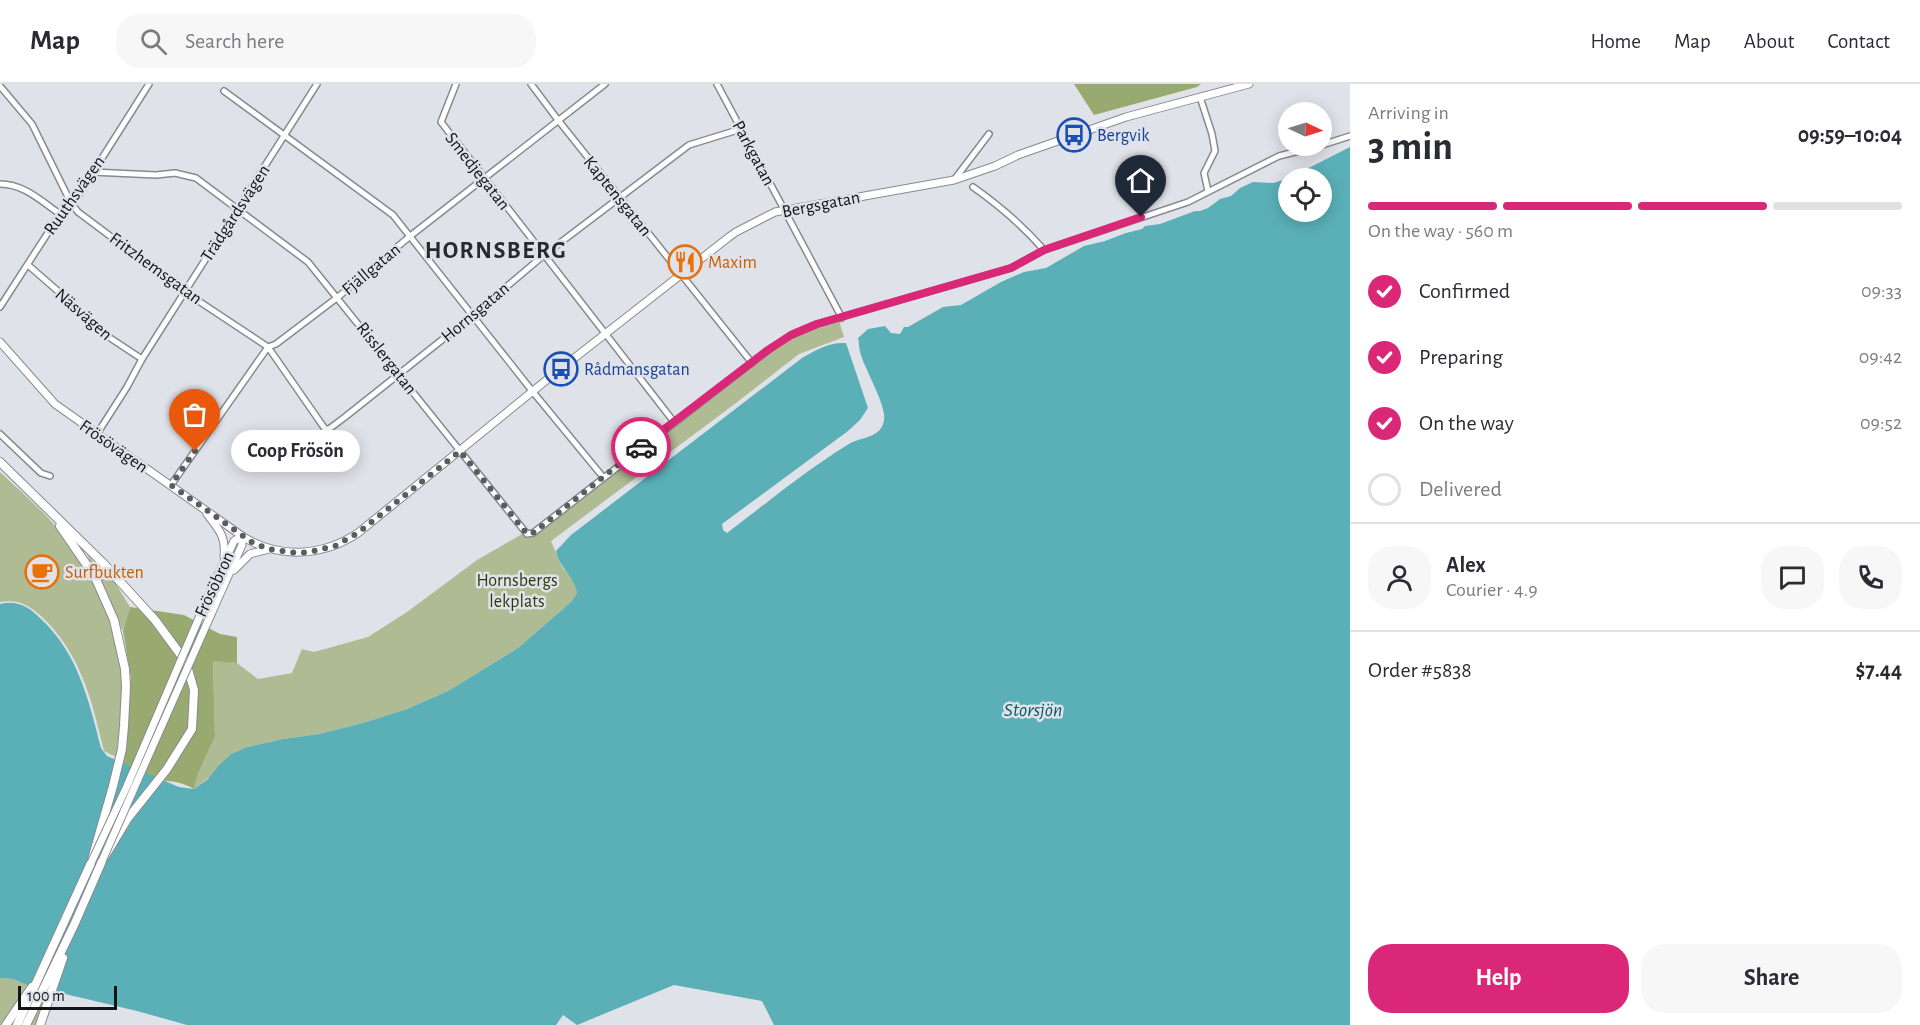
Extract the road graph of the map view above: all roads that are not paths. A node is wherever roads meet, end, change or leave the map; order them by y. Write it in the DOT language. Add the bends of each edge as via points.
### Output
graph roads {
  1 [pos="149,84"];
  2 [pos="317,84"];
  3 [pos="456,84"];
  4 [pos="531,84"];
  5 [pos="605,84"];
  6 [pos="717,84"];
  7 [pos="1249,84"];
  8 [pos="0,86"];
  9 [pos="224,91"];
  10 [pos="1200,97"];
  11 [pos="558,120"];
  12 [pos="741,129"];
  13 [pos="988,134"];
  14 [pos="284,136"];
  15 [pos="1350,136"];
  16 [pos="1332,141"];
  17 [pos="1279,156"];
  18 [pos="92,172"];
  19 [pos="484,179"];
  20 [pos="954,180"];
  21 [pos="0,184"];
  22 [pos="974,187"];
  23 [pos="1208,191"];
  24 [pos="620,198"];
  25 [pos="71,203"];
  26 [pos="238,209"];
  27 [pos="784,209"];
  28 [pos="60,214"];
  29 [pos="409,237"];
  30 [pos="1044,250"];
  31 [pos="544,255"];
  32 [pos="28,265"];
  33 [pos="681,275"];
  34 [pos="185,292"];
  35 [pos="338,297"];
  36 [pos="0,307"];
  37 [pos="472,316"];
  38 [pos="842,318"];
  39 [pos="607,334"];
  40 [pos="0,342"];
  41 [pos="268,347"];
  42 [pos="142,359"];
  43 [pos="752,363"];
  44 [pos="399,374"];
  45 [pos="533,392"];
  46 [pos="674,422"];
  47 [pos="333,426"];
  48 [pos="0,434"];
  49 [pos="97,434"];
  50 [pos="460,451"];
  51 [pos="0,462"];
  52 [pos="50,476"];
  53 [pos="603,477"];
  54 [pos="171,485"];
  55 [pos="204,509"];
  56 [pos="50,513"];
  57 [pos="242,536"];
  58 [pos="269,549"];
  59 [pos="223,563"];
  60 [pos="228,578"];
  61 [pos="102,861"];
  62 [pos="91,863"];
  63 [pos="75,923"];
  64 [pos="45,965"];
  65 [pos="6,1025"];
  66 [pos="17,1025"];
  67 [pos="26,1025"];
  68 [pos="40,1025"];
  1 -- 18 [label="street, Ruuthsvägen"];
  2 -- 14 [label="street, Trädgårdsvägen"];
  3 -- 19 [label="street, Smedjegatan" via="441,123"];
  4 -- 11 [label="street, Kaptensgatan"];
  5 -- 11 [label="street, Fjällgatan"];
  6 -- 12 [label="street, Parkgatan"];
  7 -- 10 [label="street, Bergsgatan"];
  8 -- 25 [label="street, Fritzhemsgatan" via="32,124"];
  9 -- 14 [label="street"];
  10 -- 20 [label="street, Bergsgatan" via="1106,124"];
  10 -- 23 [label="street" via="1215,151 1204,173"];
  11 -- 19 [label="street, Fjällgatan"];
  11 -- 24 [label="street, Kaptensgatan"];
  12 -- 24 [label="street, Hornsgatan" via="689,145"];
  12 -- 27 [label="street, Parkgatan"];
  13 -- 20 [label="street"];
  14 -- 26 [label="street, Trädgårdsvägen"];
  14 -- 29 [label="street" via="393,215"];
  15 -- 16 [label="street"];
  17 -- 23 [label="street"];
  18 -- 25 [label="street, Ruuthsvägen"];
  18 -- 26 [label="street, Risslergatan" via="156,176 175,173 196,178"];
  19 -- 29 [label="street, Fjällgatan"];
  19 -- 31 [label="street, Smedjegatan"];
  20 -- 27 [label="street, Bergsgatan"];
  21 -- 28 [label="street" via="22,188"];
  22 -- 30 [label="street" via="1026,229"];
  23 -- 30 [label="street" via="1188,202"];
  24 -- 31 [label="street, Hornsgatan"];
  24 -- 33 [label="street, Kaptensgatan"];
  25 -- 28 [label="street, Ruuthsvägen"];
  25 -- 34 [label="street, Fritzhemsgatan"];
  26 -- 34 [label="street, Trädgårdsvägen"];
  26 -- 35 [label="street, Risslergatan" via="308,262"];
  27 -- 33 [label="street, Bergsgatan" via="736,232"];
  27 -- 38 [label="street, Parkgatan"];
  28 -- 32 [label="street, Ruuthsvägen"];
  29 -- 35 [label="street, Fjällgatan"];
  29 -- 37 [label="street"];
  30 -- 38 [label="street" via="1011,268"];
  31 -- 37 [label="street, Hornsgatan"];
  31 -- 39 [label="street, Smedjegatan"];
  32 -- 36 [label="street, Ruuthsvägen"];
  32 -- 42 [label="street, Näsvägen" via="95,328"];
  33 -- 39 [label="street, Bergsgatan"];
  33 -- 43 [label="street, Kaptensgatan"];
  34 -- 41 [label="street, Fritzhemsgatan"];
  34 -- 42 [label="street, Trädgårdsvägen"];
  35 -- 41 [label="street, Fjällgatan"];
  35 -- 44 [label="street, Risslergatan"];
  37 -- 44 [label="street, Hornsgatan"];
  37 -- 45 [label="street"];
  38 -- 43 [label="street" via="791,335"];
  39 -- 45 [label="street, Bergsgatan"];
  39 -- 46 [label="street, Smedjegatan"];
  40 -- 49 [label="street, Frösövägen" via="55,405"];
  41 -- 47 [label="street, Fritzhemsgatan" via="325,429"];
  41 -- 54 [label="street, Fjällgatan"];
  42 -- 49 [label="street, Trädgårdsvägen"];
  43 -- 46 [label="street"];
  44 -- 47 [label="street, Hornsgatan"];
  44 -- 50 [label="street, Risslergatan"];
  45 -- 50 [label="street, Bergsgatan"];
  45 -- 53 [label="street"];
  46 -- 53 [label="street"];
  48 -- 52 [label="street" via="41,473"];
  49 -- 54 [label="street, Frösövägen"];
  50 -- 53 [label="street, Risslergatan" via="527,534"];
  50 -- 58 [label="street, Bergsgatan" via="351,538 309,552"];
  51 -- 56 [label="main road"];
  54 -- 55 [label="street, Frösövägen"];
  55 -- 57 [label="street, Frösövägen"];
  55 -- 59 [label="street" via="223,536"];
  56 -- 61 [label="main road, Frösöbron, bridge" via="103,563 167,636 186,662 194,690 192,729"];
  56 -- 62 [label="main road, Frösöbron, bridge" via="95,577 114,620 125,669 122,749"];
  57 -- 58 [label="street, Bergsgatan"];
  57 -- 59 [label="street, Frösöbron" via="234,541"];
  57 -- 60 [label="street, Frösöbron"];
  58 -- 60 [label="street" via="244,558"];
  59 -- 62 [label="street, Frösöbron, bridge"];
  60 -- 61 [label="street, Frösöbron, bridge"];
  61 -- 63 [label="main road, Frösöbron"];
  62 -- 64 [label="main road, Frösöbron"];
  63 -- 67 [label="main road, Frösöbron"];
  63 -- 68 [label="main road"];
  64 -- 65 [label="main road"];
  64 -- 66 [label="main road, Frösöbron"];
}
